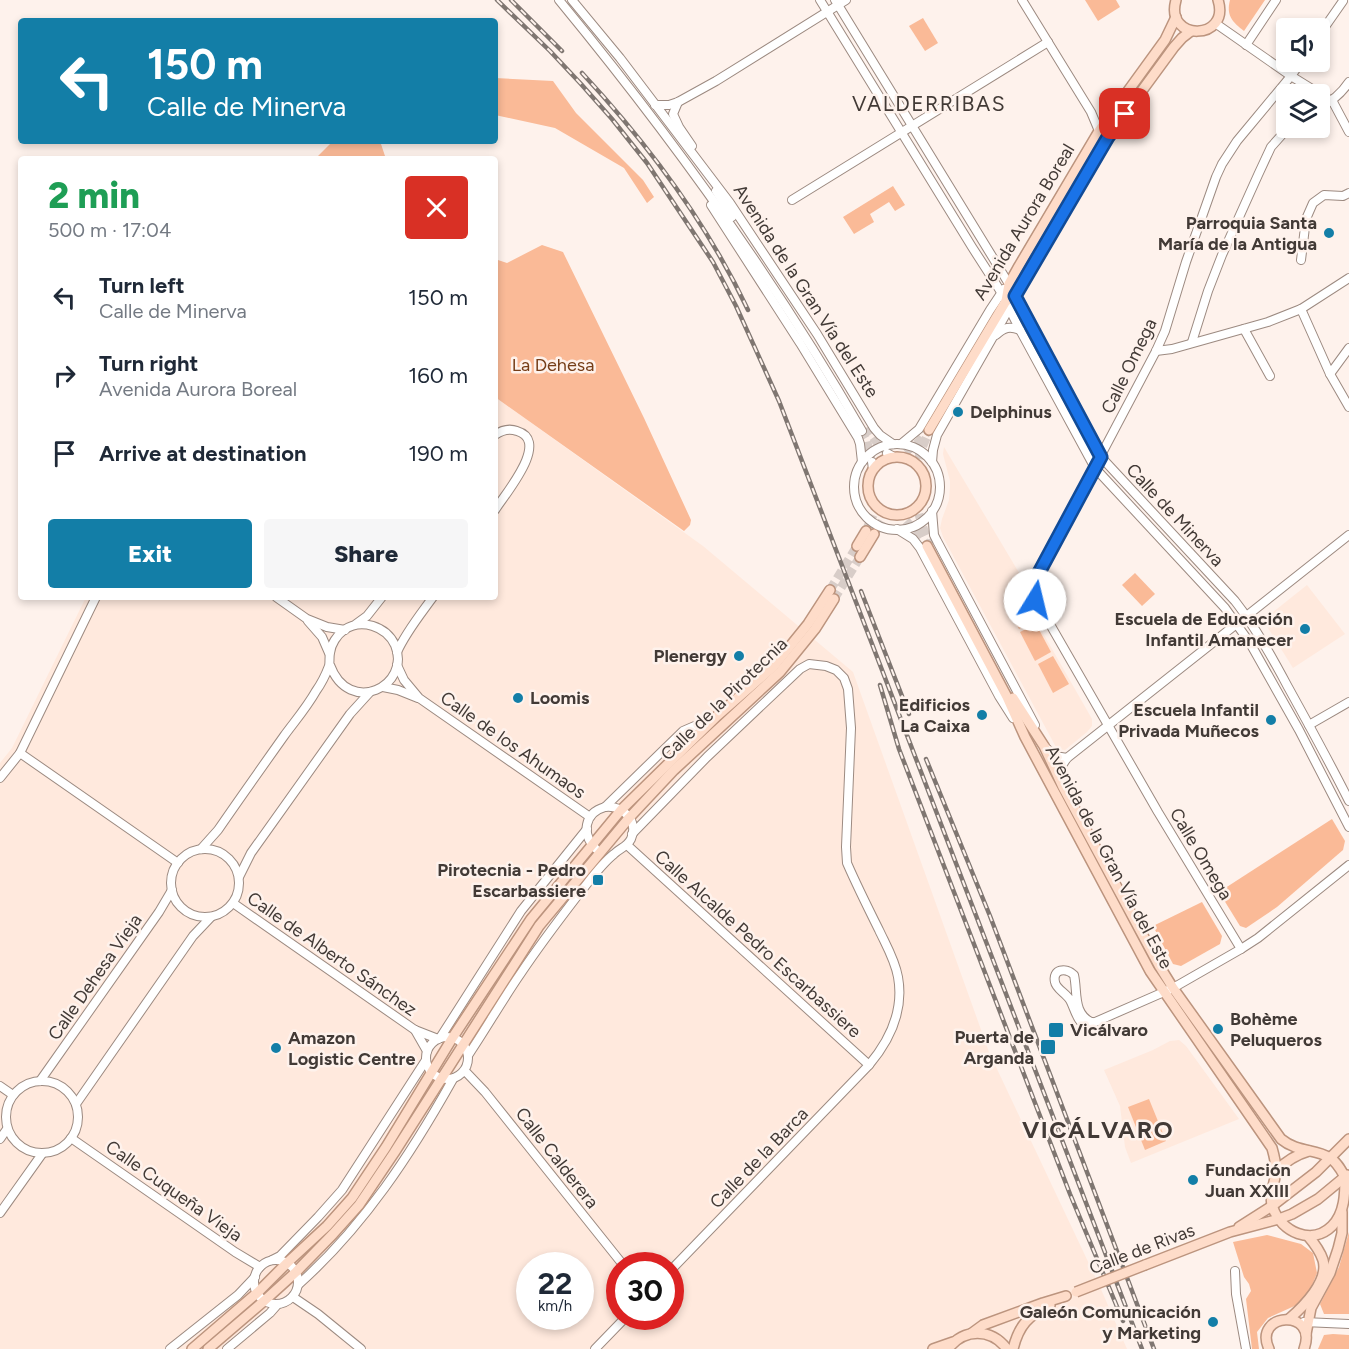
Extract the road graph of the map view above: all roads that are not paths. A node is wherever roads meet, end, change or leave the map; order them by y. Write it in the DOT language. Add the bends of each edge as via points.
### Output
graph roads {
  1 [pos="559,0"];
  2 [pos="572,0"];
  3 [pos="820,0"];
  4 [pos="1022,0"];
  5 [pos="1176,0"];
  6 [pos="1218,0"];
  7 [pos="1276,0"];
  8 [pos="1343,1"];
  9 [pos="840,2"];
  10 [pos="827,11"];
  11 [pos="1176,17"];
  12 [pos="1330,20"];
  13 [pos="1215,23"];
  14 [pos="1191,31"];
  15 [pos="1048,42"];
  16 [pos="1246,45"];
  17 [pos="1294,72"];
  18 [pos="1291,76"];
  19 [pos="1349,82"];
  20 [pos="1303,84"];
  21 [pos="1330,100"];
  22 [pos="678,102"];
  23 [pos="1333,102"];
  24 [pos="1330,103"];
  25 [pos="655,105"];
  26 [pos="1091,112"];
  27 [pos="1111,114"];
  28 [pos="911,125"];
  29 [pos="1099,131"];
  30 [pos="901,132"];
  31 [pos="1349,132"];
  32 [pos="1280,138"];
  33 [pos="693,154"];
  34 [pos="684,160"];
  35 [pos="700,164"];
  36 [pos="1349,193"];
  37 [pos="792,200"];
  38 [pos="1301,260"];
  39 [pos="1349,278"];
  40 [pos="1009,284"];
  41 [pos="1008,299"];
  42 [pos="1301,309"];
  43 [pos="1244,329"];
  44 [pos="1020,330"];
  45 [pos="991,340"];
  46 [pos="1192,342"];
  47 [pos="1349,348"];
  48 [pos="1156,351"];
  49 [pos="1330,374"];
  50 [pos="1270,376"];
  51 [pos="1349,407"];
  52 [pos="929,430"];
  53 [pos="498,434"];
  54 [pos="896,451"];
  55 [pos="1101,457"];
  56 [pos="862,462"];
  57 [pos="932,462"];
  58 [pos="1095,468"];
  59 [pos="498,506"];
  60 [pos="932,511"];
  61 [pos="897,529"];
  62 [pos="1349,535"];
  63 [pos="856,546"];
  64 [pos="860,556"];
  65 [pos="95,600"];
  66 [pos="280,600"];
  67 [pos="380,600"];
  68 [pos="431,600"];
  69 [pos="1246,615"];
  70 [pos="307,619"];
  71 [pos="1237,623"];
  72 [pos="348,628"];
  73 [pos="397,652"];
  74 [pos="330,653"];
  75 [pos="330,665"];
  76 [pos="397,665"];
  77 [pos="383,687"];
  78 [pos="370,692"];
  79 [pos="419,698"];
  80 [pos="1349,702"];
  81 [pos="717,716"];
  82 [pos="1309,725"];
  83 [pos="1109,726"];
  84 [pos="1025,736"];
  85 [pos="1044,746"];
  86 [pos="20,753"];
  87 [pos="1067,758"];
  88 [pos="0,778"];
  89 [pos="1059,778"];
  90 [pos="1349,801"];
  91 [pos="605,807"];
  92 [pos="621,810"];
  93 [pos="590,817"];
  94 [pos="629,818"];
  95 [pos="1349,827"];
  96 [pos="586,828"];
  97 [pos="632,834"];
  98 [pos="591,844"];
  99 [pos="627,844"];
  100 [pos="201,849"];
  101 [pos="601,851"];
  102 [pos="615,852"];
  103 [pos="178,863"];
  104 [pos="1349,865"];
  105 [pos="239,877"];
  106 [pos="172,890"];
  107 [pos="233,903"];
  108 [pos="211,917"];
  109 [pos="1241,949"];
  110 [pos="1173,988"];
  111 [pos="1164,992"];
  112 [pos="1093,1023"];
  113 [pos="415,1030"];
  114 [pos="453,1037"];
  115 [pos="439,1038"];
  116 [pos="464,1044"];
  117 [pos="427,1051"];
  118 [pos="469,1054"];
  119 [pos="426,1060"];
  120 [pos="869,1065"];
  121 [pos="465,1071"];
  122 [pos="431,1072"];
  123 [pos="441,1078"];
  124 [pos="453,1079"];
  125 [pos="40,1081"];
  126 [pos="0,1086"];
  127 [pos="13,1095"];
  128 [pos="76,1104"];
  129 [pos="7,1129"];
  130 [pos="71,1138"];
  131 [pos="0,1139"];
  132 [pos="1349,1139"];
  133 [pos="1309,1151"];
  134 [pos="42,1154"];
  135 [pos="1330,1158"];
  136 [pos="1276,1171"];
  137 [pos="1347,1175"];
  138 [pos="1272,1206"];
  139 [pos="1342,1209"];
  140 [pos="0,1213"];
  141 [pos="1279,1219"];
  142 [pos="1230,1232"];
  143 [pos="1308,1236"];
  144 [pos="613,1252"];
  145 [pos="684,1257"];
  146 [pos="272,1260"];
  147 [pos="287,1263"];
  148 [pos="260,1267"];
  149 [pos="1235,1271"];
  150 [pos="296,1272"];
  151 [pos="255,1277"];
  152 [pos="298,1284"];
  153 [pos="257,1293"];
  154 [pos="1066,1296"];
  155 [pos="293,1297"];
  156 [pos="264,1301"];
  157 [pos="278,1305"];
  158 [pos="1311,1308"];
  159 [pos="1293,1320"];
  160 [pos="1308,1322"];
  161 [pos="1325,1323"];
  162 [pos="1349,1324"];
  163 [pos="613,1330"];
  164 [pos="972,1333"];
  165 [pos="1306,1335"];
  166 [pos="951,1346"];
  167 [pos="1268,1348"];
  168 [pos="170,1349"];
  169 [pos="192,1349"];
  170 [pos="208,1349"];
  171 [pos="227,1349"];
  172 [pos="361,1349"];
  173 [pos="595,1349"];
  174 [pos="933,1349"];
  175 [pos="1007,1349"];
  176 [pos="1013,1349"];
  177 [pos="1246,1349"];
  178 [pos="1304,1349"];
  1 -- 34 [label="street, Avenida de la Gran Vía del Este"];
  2 -- 25 [label="street, Avenida de la Gran Vía del Este"];
  3 -- 10 [label="street, Calle de Minerva"];
  4 -- 15 [label="street"];
  5 -- 11 [label="main road"];
  6 -- 13 [label="main road"];
  7 -- 16 [label="street"];
  8 -- 12 [label="street"];
  9 -- 10 [label="street"];
  9 -- 28 [label="street"];
  10 -- 22 [label="street"];
  10 -- 30 [label="street, Calle de Minerva"];
  11 -- 14 [label="main road"];
  11 -- 27 [label="main road, Avenida Aurora Boreal" via="1165,40"];
  13 -- 14 [label="main road" via="1207,30"];
  13 -- 16 [label="street"];
  14 -- 41 [label="main road, Avenida Aurora Boreal" via="1174,46 1108,137"];
  15 -- 26 [label="street"];
  15 -- 28 [label="street"];
  16 -- 18 [label="street"];
  17 -- 18 [label="street, Calle Omega"];
  18 -- 20 [label="street"];
  18 -- 48 [label="street, Calle Omega" via="1219,170"];
  19 -- 23 [label="street"];
  21 -- 23 [label="street"];
  22 -- 25 [label="street"];
  22 -- 35 [label="street" via="673,114"];
  23 -- 24 [label="street"];
  23 -- 31 [label="street"];
  25 -- 33 [label="street, Avenida de la Gran Vía del Este"];
  26 -- 27 [label="street"];
  26 -- 29 [label="street"];
  27 -- 29 [label="main road, Avenida Aurora Boreal"];
  28 -- 30 [label="street"];
  28 -- 40 [label="street"];
  29 -- 40 [label="main road, Avenida Aurora Boreal"];
  30 -- 37 [label="street"];
  30 -- 41 [label="street, Calle de Minerva"];
  32 -- 46 [label="street" via="1258,175 1222,255"];
  33 -- 34 [label="street, Avenida de la Gran Vía del Este" via="864,429 766,276"];
  33 -- 35 [label="street, Avenida de la Gran Vía del Este"];
  34 -- 56 [label="street, Avenida de la Gran Vía del Este" via="858,438"];
  35 -- 54 [label="street, Avenida de la Gran Vía del Este" via="817,334 874,428"];
  36 -- 38 [label="street" via="1324,195 1313,203 1306,219"];
  39 -- 42 [label="street"];
  40 -- 41 [label="main road, Avenida Aurora Boreal"];
  41 -- 44 [label="street, Calle de Minerva"];
  41 -- 45 [label="street, Avenida Aurora Boreal"];
  41 -- 52 [label="main road"];
  41 -- 54 [label="street, Avenida Aurora Boreal" via="919,429"];
  41 -- 55 [label="street, Calle de Minerva"];
  42 -- 43 [label="street"];
  42 -- 49 [label="street"];
  43 -- 46 [label="street"];
  43 -- 50 [label="street"];
  44 -- 45 [label="street" via="1008,327"];
  44 -- 58 [label="street, Calle de Minerva"];
  45 -- 57 [label="street, Avenida Aurora Boreal" via="937,435"];
  46 -- 48 [label="street"];
  47 -- 49 [label="street"];
  48 -- 55 [label="street, Calle Omega"];
  49 -- 51 [label="street"];
  53 -- 59 [label="street" via="513,429 522,432 530,444 525,465"];
  54 -- 54 [label="main road" via="920,464 926,486 919,509 894,518 874,510 867,487 873,466"];
  54 -- 56 [label="street, Avenida Aurora Boreal" via="884,446"];
  54 -- 57 [label="street, Avenida de la Gran Vía del Este" via="919,450"];
  55 -- 58 [label="street, Calle Omega"];
  55 -- 69 [label="street, Calle de Minerva"];
  56 -- 61 [label="street, Avenida de la Gran Vía del Este" via="854,489 858,504 872,521"];
  57 -- 60 [label="street" via="939,488"];
  58 -- 71 [label="street, Calle de Minerva"];
  58 -- 83 [label="street, Calle Omega" via="1035,580 1032,593"];
  60 -- 61 [label="street" via="917,524"];
  60 -- 85 [label="street, Avenida de la Gran Vía del Este" via="934,535"];
  61 -- 84 [label="street, Avenida de la Gran Vía del Este" via="920,548 999,696"];
  62 -- 69 [label="street"];
  63 -- 64 [label="main road" via="870,532"];
  65 -- 86 [label="street"];
  66 -- 70 [label="street"];
  67 -- 72 [label="street" via="367,616"];
  68 -- 73 [label="street"];
  69 -- 71 [label="street"];
  69 -- 82 [label="street, Calle de Minerva"];
  70 -- 72 [label="street" via="327,627"];
  70 -- 74 [label="street"];
  71 -- 83 [label="street"];
  71 -- 95 [label="street, Calle de Minerva"];
  72 -- 73 [label="street" via="360,624 384,631"];
  72 -- 74 [label="street" via="332,644"];
  73 -- 76 [label="street"];
  74 -- 75 [label="street"];
  75 -- 78 [label="street" via="340,684 359,693"];
  75 -- 100 [label="street" via="316,691"];
  76 -- 77 [label="street"];
  76 -- 79 [label="street, Calle de los Ahumaos"];
  77 -- 78 [label="street"];
  77 -- 79 [label="street, Calle de los Ahumaos"];
  78 -- 105 [label="street" via="350,714 251,853"];
  79 -- 93 [label="street, Calle de los Ahumaos"];
  80 -- 82 [label="street"];
  81 -- 91 [label="street, Calle de la Pirotecnia" via="683,731"];
  81 -- 92 [label="main road, Calle de la Pirotecnia"];
  81 -- 94 [label="main road, Calle de la Pirotecnia" via="774,666 832,594 814,629 780,672"];
  82 -- 90 [label="street, Calle de Minerva"];
  83 -- 87 [label="street"];
  83 -- 109 [label="street, Calle Omega"];
  84 -- 85 [label="main road, Avenida de la Gran Vía del Este" via="929,546"];
  84 -- 111 [label="main road, Avenida de la Gran Vía del Este"];
  85 -- 87 [label="street" via="1055,756"];
  85 -- 89 [label="main road, Avenida de la Gran Vía del Este"];
  86 -- 88 [label="street"];
  86 -- 103 [label="street"];
  87 -- 89 [label="street"];
  89 -- 110 [label="main road, Avenida de la Gran Vía del Este"];
  91 -- 92 [label="street"];
  91 -- 93 [label="street, Calle de la Pirotecnia"];
  92 -- 94 [label="street"];
  92 -- 98 [label="main road, Calle de la Pirotecnia"];
  93 -- 96 [label="street"];
  94 -- 97 [label="street"];
  94 -- 101 [label="main road, Calle de la Pirotecnia"];
  96 -- 98 [label="street"];
  96 -- 115 [label="street" via="521,911"];
  97 -- 99 [label="street, Calle de la Pirotecnia"];
  97 -- 120 [label="street, Calle de la Pirotecnia" via="800,669 818,664 836,670 848,689 851,728 847,863 891,955 900,998 886,1043"];
  98 -- 101 [label="street"];
  98 -- 114 [label="main road, Calle de la Pirotecnia" via="531,919"];
  99 -- 102 [label="street, Calle de la Pirotecnia"];
  99 -- 120 [label="street, Calle Alcalde Pedro Escarbassiere"];
  100 -- 103 [label="street"];
  100 -- 105 [label="street" via="212,849 230,859"];
  101 -- 102 [label="street"];
  101 -- 116 [label="main road, Calle de la Pirotecnia" via="539,926"];
  102 -- 118 [label="street, Calle de la Pirotecnia" via="548,934"];
  103 -- 106 [label="street" via="173,871"];
  104 -- 109 [label="street"];
  105 -- 107 [label="street"];
  106 -- 108 [label="street" via="190,914"];
  106 -- 125 [label="street, Calle Dehesa Vieja"];
  107 -- 108 [label="street"];
  107 -- 113 [label="street, Calle de Alberto Sánchez"];
  108 -- 128 [label="street" via="193,936"];
  109 -- 110 [label="street"];
  110 -- 111 [label="street, Avenida de la Gran Vía del Este"];
  110 -- 133 [label="main road, Avenida de la Gran Vía del Este" via="1281,1139 1294,1148"];
  111 -- 112 [label="street"];
  111 -- 136 [label="main road, Avenida de la Gran Vía del Este" via="1272,1148"];
  112 -- 112 [label="street" via="1078,1008 1074,975 1064,969 1058,972 1054,982 1070,999 1081,1023 1088,1027"];
  113 -- 115 [label="street, Calle de Alberto Sánchez"];
  113 -- 117 [label="street, Calle de Alberto Sánchez"];
  114 -- 115 [label="street"];
  114 -- 116 [label="street"];
  114 -- 122 [label="main road, Calle de la Pirotecnia"];
  115 -- 117 [label="street"];
  116 -- 118 [label="street"];
  116 -- 123 [label="main road, Calle de la Pirotecnia"];
  117 -- 119 [label="street"];
  118 -- 121 [label="street, Calle de la Pirotecnia"];
  119 -- 122 [label="street"];
  119 -- 146 [label="street" via="342,1190"];
  120 -- 145 [label="street, Calle de la Barca"];
  121 -- 124 [label="street"];
  121 -- 144 [label="street, Calle Calderera"];
  122 -- 123 [label="street"];
  122 -- 147 [label="main road, Calle de la Pirotecnia" via="352,1198"];
  123 -- 124 [label="street"];
  123 -- 150 [label="main road, Calle de la Pirotecnia" via="359,1205"];
  124 -- 152 [label="street" via="405,1161 367,1212"];
  125 -- 127 [label="street"];
  125 -- 128 [label="street" via="62,1087"];
  126 -- 127 [label="street"];
  127 -- 129 [label="street" via="7,1105"];
  128 -- 130 [label="street" via="78,1116"];
  129 -- 131 [label="street"];
  129 -- 134 [label="street" via="21,1147"];
  130 -- 134 [label="street" via="53,1152"];
  130 -- 148 [label="street, Calle Cuqueña Vieja"];
  132 -- 135 [label="main road, Calle de Rivas"];
  133 -- 135 [label="main road, Avenida de la Gran Vía del Este"];
  133 -- 136 [label="main road" via="1295,1155"];
  134 -- 140 [label="street"];
  135 -- 137 [label="main road"];
  135 -- 138 [label="main road, Calle de Rivas"];
  136 -- 138 [label="main road, Avenida de la Gran Vía del Este"];
  137 -- 139 [label="main road"];
  137 -- 141 [label="main road, Calle de Rivas" via="1318,1199"];
  138 -- 141 [label="main road"];
  138 -- 142 [label="main road, Calle de Rivas"];
  139 -- 143 [label="main road" via="1323,1233"];
  139 -- 158 [label="main road" via="1338,1250"];
  141 -- 142 [label="main road, Calle de Rivas"];
  141 -- 143 [label="main road" via="1290,1230"];
  142 -- 154 [label="main road, Calle de Rivas, bridge"];
  143 -- 159 [label="main road" via="1323,1259 1324,1269 1313,1293"];
  146 -- 147 [label="street"];
  146 -- 148 [label="street"];
  147 -- 150 [label="street"];
  147 -- 153 [label="main road, Calle de la Pirotecnia"];
  148 -- 151 [label="street"];
  149 -- 177 [label="street"];
  150 -- 152 [label="street"];
  150 -- 156 [label="main road, Calle de la Pirotecnia"];
  151 -- 153 [label="street"];
  151 -- 168 [label="street"];
  152 -- 155 [label="street"];
  153 -- 156 [label="street"];
  153 -- 169 [label="main road, Calle de la Pirotecnia"];
  154 -- 164 [label="main road, Calle de Rivas" via="983,1325"];
  154 -- 176 [label="main road, Calle de Rivas" via="1025,1321"];
  155 -- 157 [label="street"];
  155 -- 172 [label="street"];
  156 -- 157 [label="street"];
  156 -- 170 [label="main road, Calle de la Pirotecnia"];
  157 -- 171 [label="street"];
  158 -- 160 [label="main road"];
  158 -- 161 [label="street"];
  159 -- 160 [label="street"];
  159 -- 165 [label="main road"];
  159 -- 167 [label="main road" via="1278,1321 1269,1328"];
  160 -- 161 [label="street"];
  160 -- 165 [label="main road"];
  161 -- 162 [label="street"];
  161 -- 165 [label="street"];
  163 -- 173 [label="street"];
  164 -- 166 [label="main road, Calle de Rivas"];
  164 -- 175 [label="main road" via="990,1335"];
  165 -- 178 [label="main road"];
  166 -- 174 [label="main road"];
}
